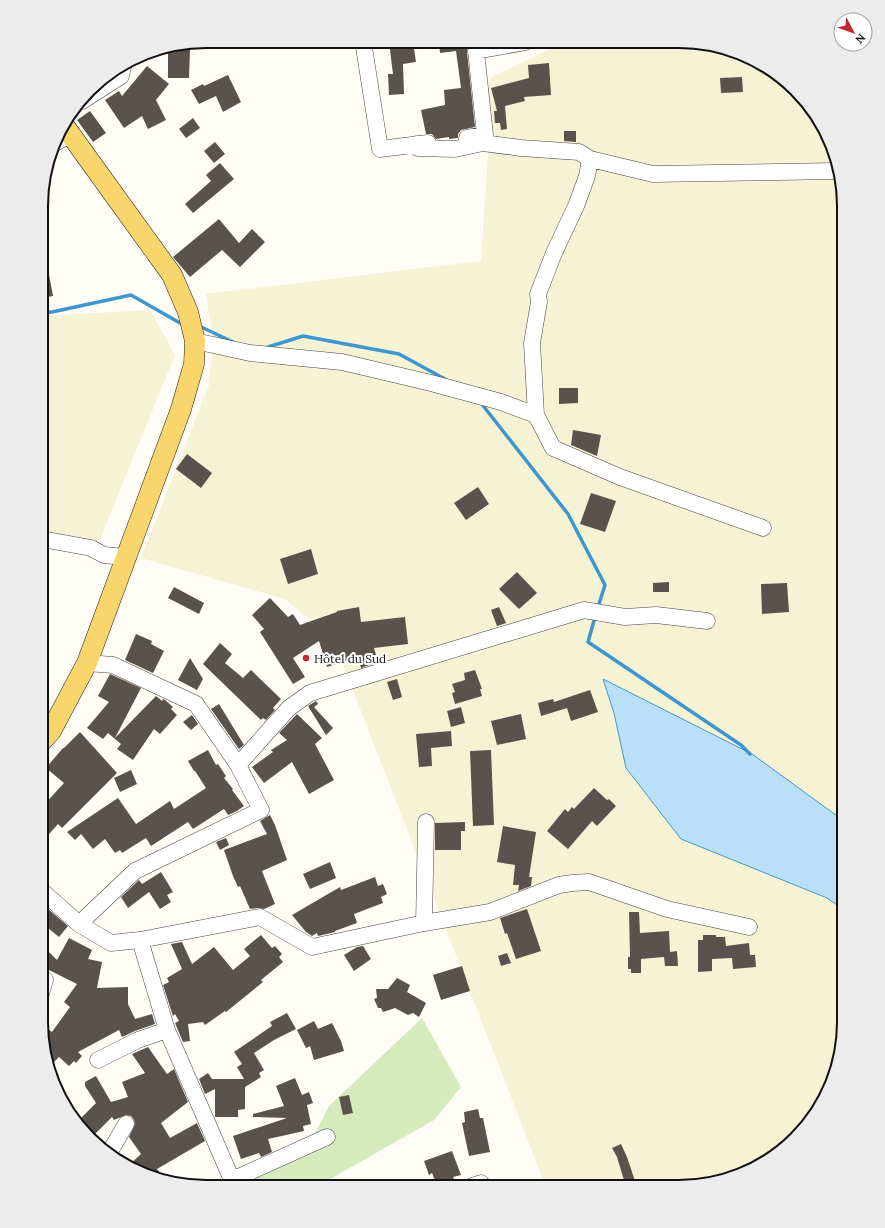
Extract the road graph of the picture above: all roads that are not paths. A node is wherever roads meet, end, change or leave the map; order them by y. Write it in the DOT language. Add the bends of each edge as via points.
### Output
graph roads {
  1 [pos="364,48"];
  2 [pos="493,48"];
  3 [pos="122,72"];
  4 [pos="97,91"];
  5 [pos="65,134"];
  6 [pos="417,144"];
  7 [pos="590,159"];
  8 [pos="833,171"];
  9 [pos="195,345"];
  10 [pos="536,415"];
  11 [pos="763,528"];
  12 [pos="48,540"];
  13 [pos="126,557"];
  14 [pos="708,621"];
  15 [pos="87,663"];
  16 [pos="48,728"];
  17 [pos="238,765"];
  18 [pos="426,822"];
  19 [pos="48,896"];
  20 [pos="424,923"];
  21 [pos="79,924"];
  22 [pos="749,927"];
  23 [pos="140,940"];
  24 [pos="167,1030"];
  25 [pos="98,1060"];
  26 [pos="126,1124"];
  27 [pos="326,1138"];
  28 [pos="112,1148"];
  29 [pos="232,1180"];
  30 [pos="239,1180"];
  1 -- 6 [label="street" via="380,149"];
  2 -- 6 [label="street" via="476,51 485,135"];
  3 -- 4 [label="street" via="121,76"];
  5 -- 9 [label="main road" via="172,275 188,312"];
  6 -- 7 [label="street" via="418,148 455,149 483,143 579,152"];
  7 -- 8 [label="street" via="653,174"];
  7 -- 10 [label="street" via="576,206 538,294 532,342"];
  9 -- 10 [label="street" via="342,362 501,402"];
  9 -- 13 [label="main road" via="194,364 181,409"];
  10 -- 11 [label="street" via="552,448 620,476"];
  12 -- 13 [label="street" via="91,548 104,555"];
  13 -- 15 [label="main road"];
  14 -- 17 [label="street" via="656,615 625,617 584,610 310,692 289,708"];
  15 -- 16 [label="main road"];
  15 -- 17 [label="street" via="113,665 196,704"];
  17 -- 21 [label="street" via="261,810 135,871"];
  18 -- 20 [label="street"];
  19 -- 21 [label="street"];
  20 -- 22 [label="street" via="490,912 560,885 589,882 667,909"];
  20 -- 23 [label="street" via="312,947 260,917"];
  21 -- 23 [label="street" via="111,943"];
  23 -- 24 [label="street"];
  24 -- 25 [label="street" via="138,1040"];
  24 -- 29 [label="street"];
  26 -- 28 [label="street"];
  27 -- 30 [label="street"];
}
